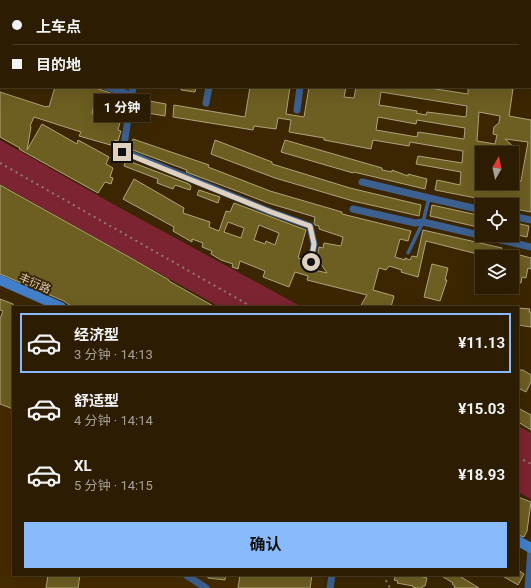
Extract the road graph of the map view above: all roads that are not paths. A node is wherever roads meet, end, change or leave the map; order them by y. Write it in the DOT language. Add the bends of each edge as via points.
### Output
graph roads {
  1 [pos="110,88"];
  2 [pos="132,88"];
  3 [pos="209,88"];
  4 [pos="300,88"];
  5 [pos="131,95"];
  6 [pos="206,104"];
  7 [pos="297,110"];
  8 [pos="362,182"];
  9 [pos="429,198"];
  10 [pos="475,208"];
  11 [pos="354,209"];
  12 [pos="519,217"];
  13 [pos="531,220"];
  14 [pos="423,222"];
  15 [pos="531,247"];
  16 [pos="408,253"];
  17 [pos="311,262"];
  18 [pos="0,280"];
  19 [pos="59,306"];
  20 [pos="519,542"];
  21 [pos="531,548"];
  22 [pos="188,576"];
  23 [pos="332,576"];
  24 [pos="206,588"];
  25 [pos="330,588"];
  26 [pos="528,588"];
  1 -- 5 [label="street"];
  2 -- 5 [label="street"];
  3 -- 6 [label="street"];
  4 -- 7 [label="street"];
  5 -- 17 [label="street" via="122,152 310,226 314,244"];
  8 -- 9 [label="street"];
  9 -- 10 [label="street"];
  9 -- 14 [label="lane"];
  11 -- 14 [label="street" via="415,223"];
  12 -- 13 [label="street"];
  14 -- 15 [label="street"];
  14 -- 16 [label="lane"];
  18 -- 19 [label="street, 丰衍路"];
  20 -- 21 [label="street"];
  21 -- 26 [label="street"];
  22 -- 24 [label="street"];
  23 -- 25 [label="street"];
}
